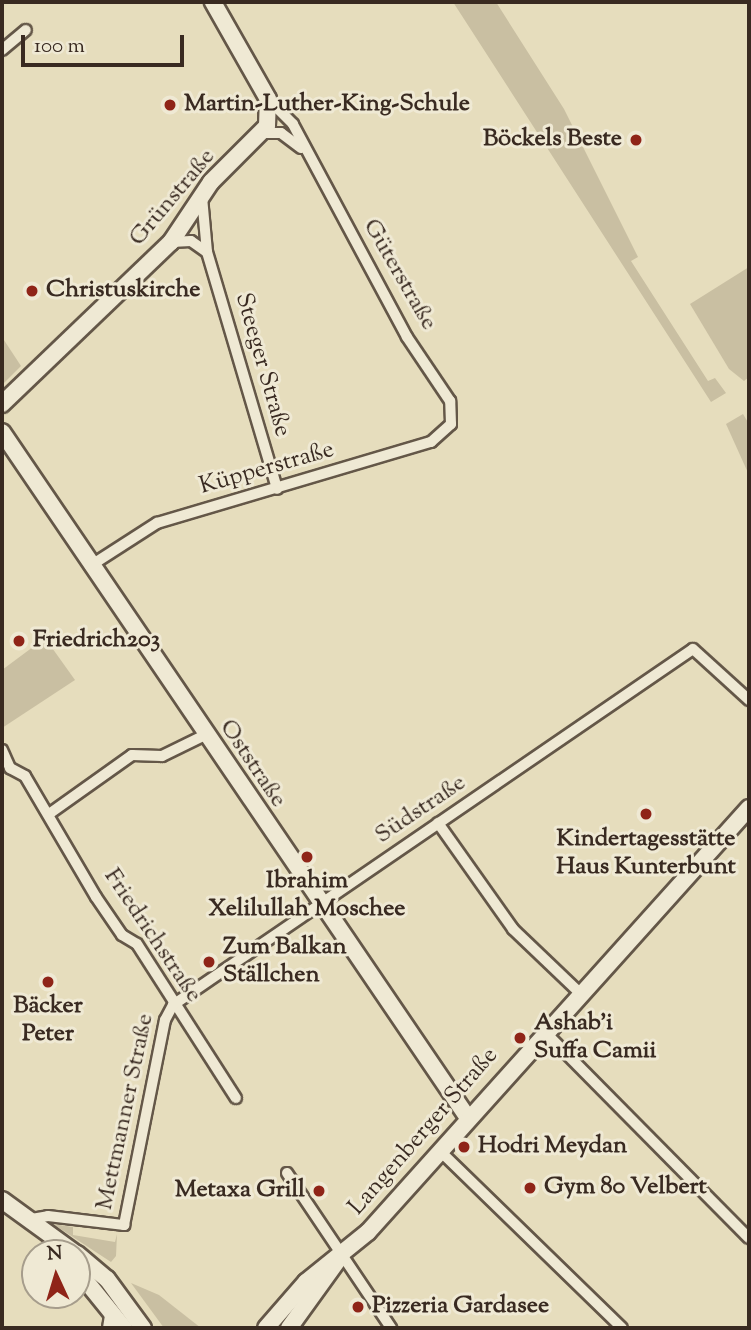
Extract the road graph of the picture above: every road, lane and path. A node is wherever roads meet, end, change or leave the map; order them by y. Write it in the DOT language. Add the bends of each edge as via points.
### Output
graph roads {
  1 [pos="213,2"];
  2 [pos="26,30"];
  3 [pos="2,50"];
  4 [pos="268,99"];
  5 [pos="263,133"];
  6 [pos="307,156"];
  7 [pos="202,194"];
  8 [pos="172,242"];
  9 [pos="207,252"];
  10 [pos="2,404"];
  11 [pos="453,416"];
  12 [pos="2,432"];
  13 [pos="277,489"];
  14 [pos="90,566"];
  15 [pos="749,700"];
  16 [pos="205,735"];
  17 [pos="2,750"];
  18 [pos="6,772"];
  19 [pos="749,808"];
  20 [pos="47,811"];
  21 [pos="438,824"];
  22 [pos="321,904"];
  23 [pos="579,992"];
  24 [pos="173,1005"];
  25 [pos="544,1031"];
  26 [pos="236,1098"];
  27 [pos="468,1118"];
  28 [pos="439,1150"];
  29 [pos="287,1173"];
  30 [pos="2,1200"];
  31 [pos="26,1220"];
  32 [pos="749,1238"];
  33 [pos="48,1239"];
  34 [pos="334,1260"];
  35 [pos="91,1266"];
  36 [pos="91,1285"];
  37 [pos="111,1306"];
  38 [pos="108,1328"];
  39 [pos="124,1328"];
  40 [pos="143,1328"];
  41 [pos="266,1328"];
  42 [pos="289,1328"];
  43 [pos="391,1328"];
  44 [pos="622,1328"];
  1 -- 4 [label="main road, Güterstraße"];
  2 -- 3 [label="street"];
  4 -- 5 [label="main road" via="270,118"];
  4 -- 6 [label="street, Güterstraße" via="293,124"];
  5 -- 6 [label="street, Güterstraße" via="284,134"];
  5 -- 7 [label="main road, Grünstraße"];
  6 -- 11 [label="street, Güterstraße" via="407,337 450,401"];
  7 -- 8 [label="main road, Grünstraße"];
  7 -- 9 [label="street, Steeger Straße"];
  8 -- 9 [label="street" via="191,241"];
  8 -- 10 [label="main road, Grünstraße"];
  9 -- 13 [label="street, Steeger Straße"];
  11 -- 13 [label="street, Küpperstraße" via="446,432 431,442"];
  12 -- 14 [label="main road, Oststraße"];
  13 -- 14 [label="street, Küpperstraße" via="157,523"];
  14 -- 16 [label="main road, Oststraße"];
  15 -- 21 [label="street, Südstraße" via="693,649"];
  16 -- 20 [label="street" via="162,756 132,755"];
  16 -- 22 [label="main road, Oststraße"];
  17 -- 18 [label="street, Friedrichstraße"];
  18 -- 20 [label="street, Friedrichstraße" via="25,776"];
  19 -- 23 [label="main road, Langenberger Straße"];
  20 -- 24 [label="street, Friedrichstraße" via="98,899 122,935 137,944"];
  21 -- 22 [label="street, Südstraße"];
  21 -- 23 [label="street" via="513,929"];
  22 -- 24 [label="street, Südstraße"];
  22 -- 27 [label="main road, Oststraße"];
  23 -- 25 [label="main road, Langenberger Straße"];
  24 -- 26 [label="street, Friedrichstraße"];
  24 -- 31 [label="street, Mettmanner Straße" via="166,1013 129,1212 120,1228 48,1216"];
  25 -- 27 [label="main road, Langenberger Straße"];
  25 -- 32 [label="street"];
  27 -- 28 [label="main road, Langenberger Straße"];
  28 -- 34 [label="main road, Langenberger Straße"];
  28 -- 44 [label="street"];
  29 -- 34 [label="street"];
  30 -- 31 [label="main road"];
  31 -- 33 [label="main road"];
  34 -- 41 [label="main road"];
  34 -- 42 [label="main road"];
  34 -- 43 [label="street"];
  35 -- 40 [label="main road" via="107,1279"];
  36 -- 37 [label="main road"];
  37 -- 38 [label="street"];
  37 -- 39 [label="main road"];
}
